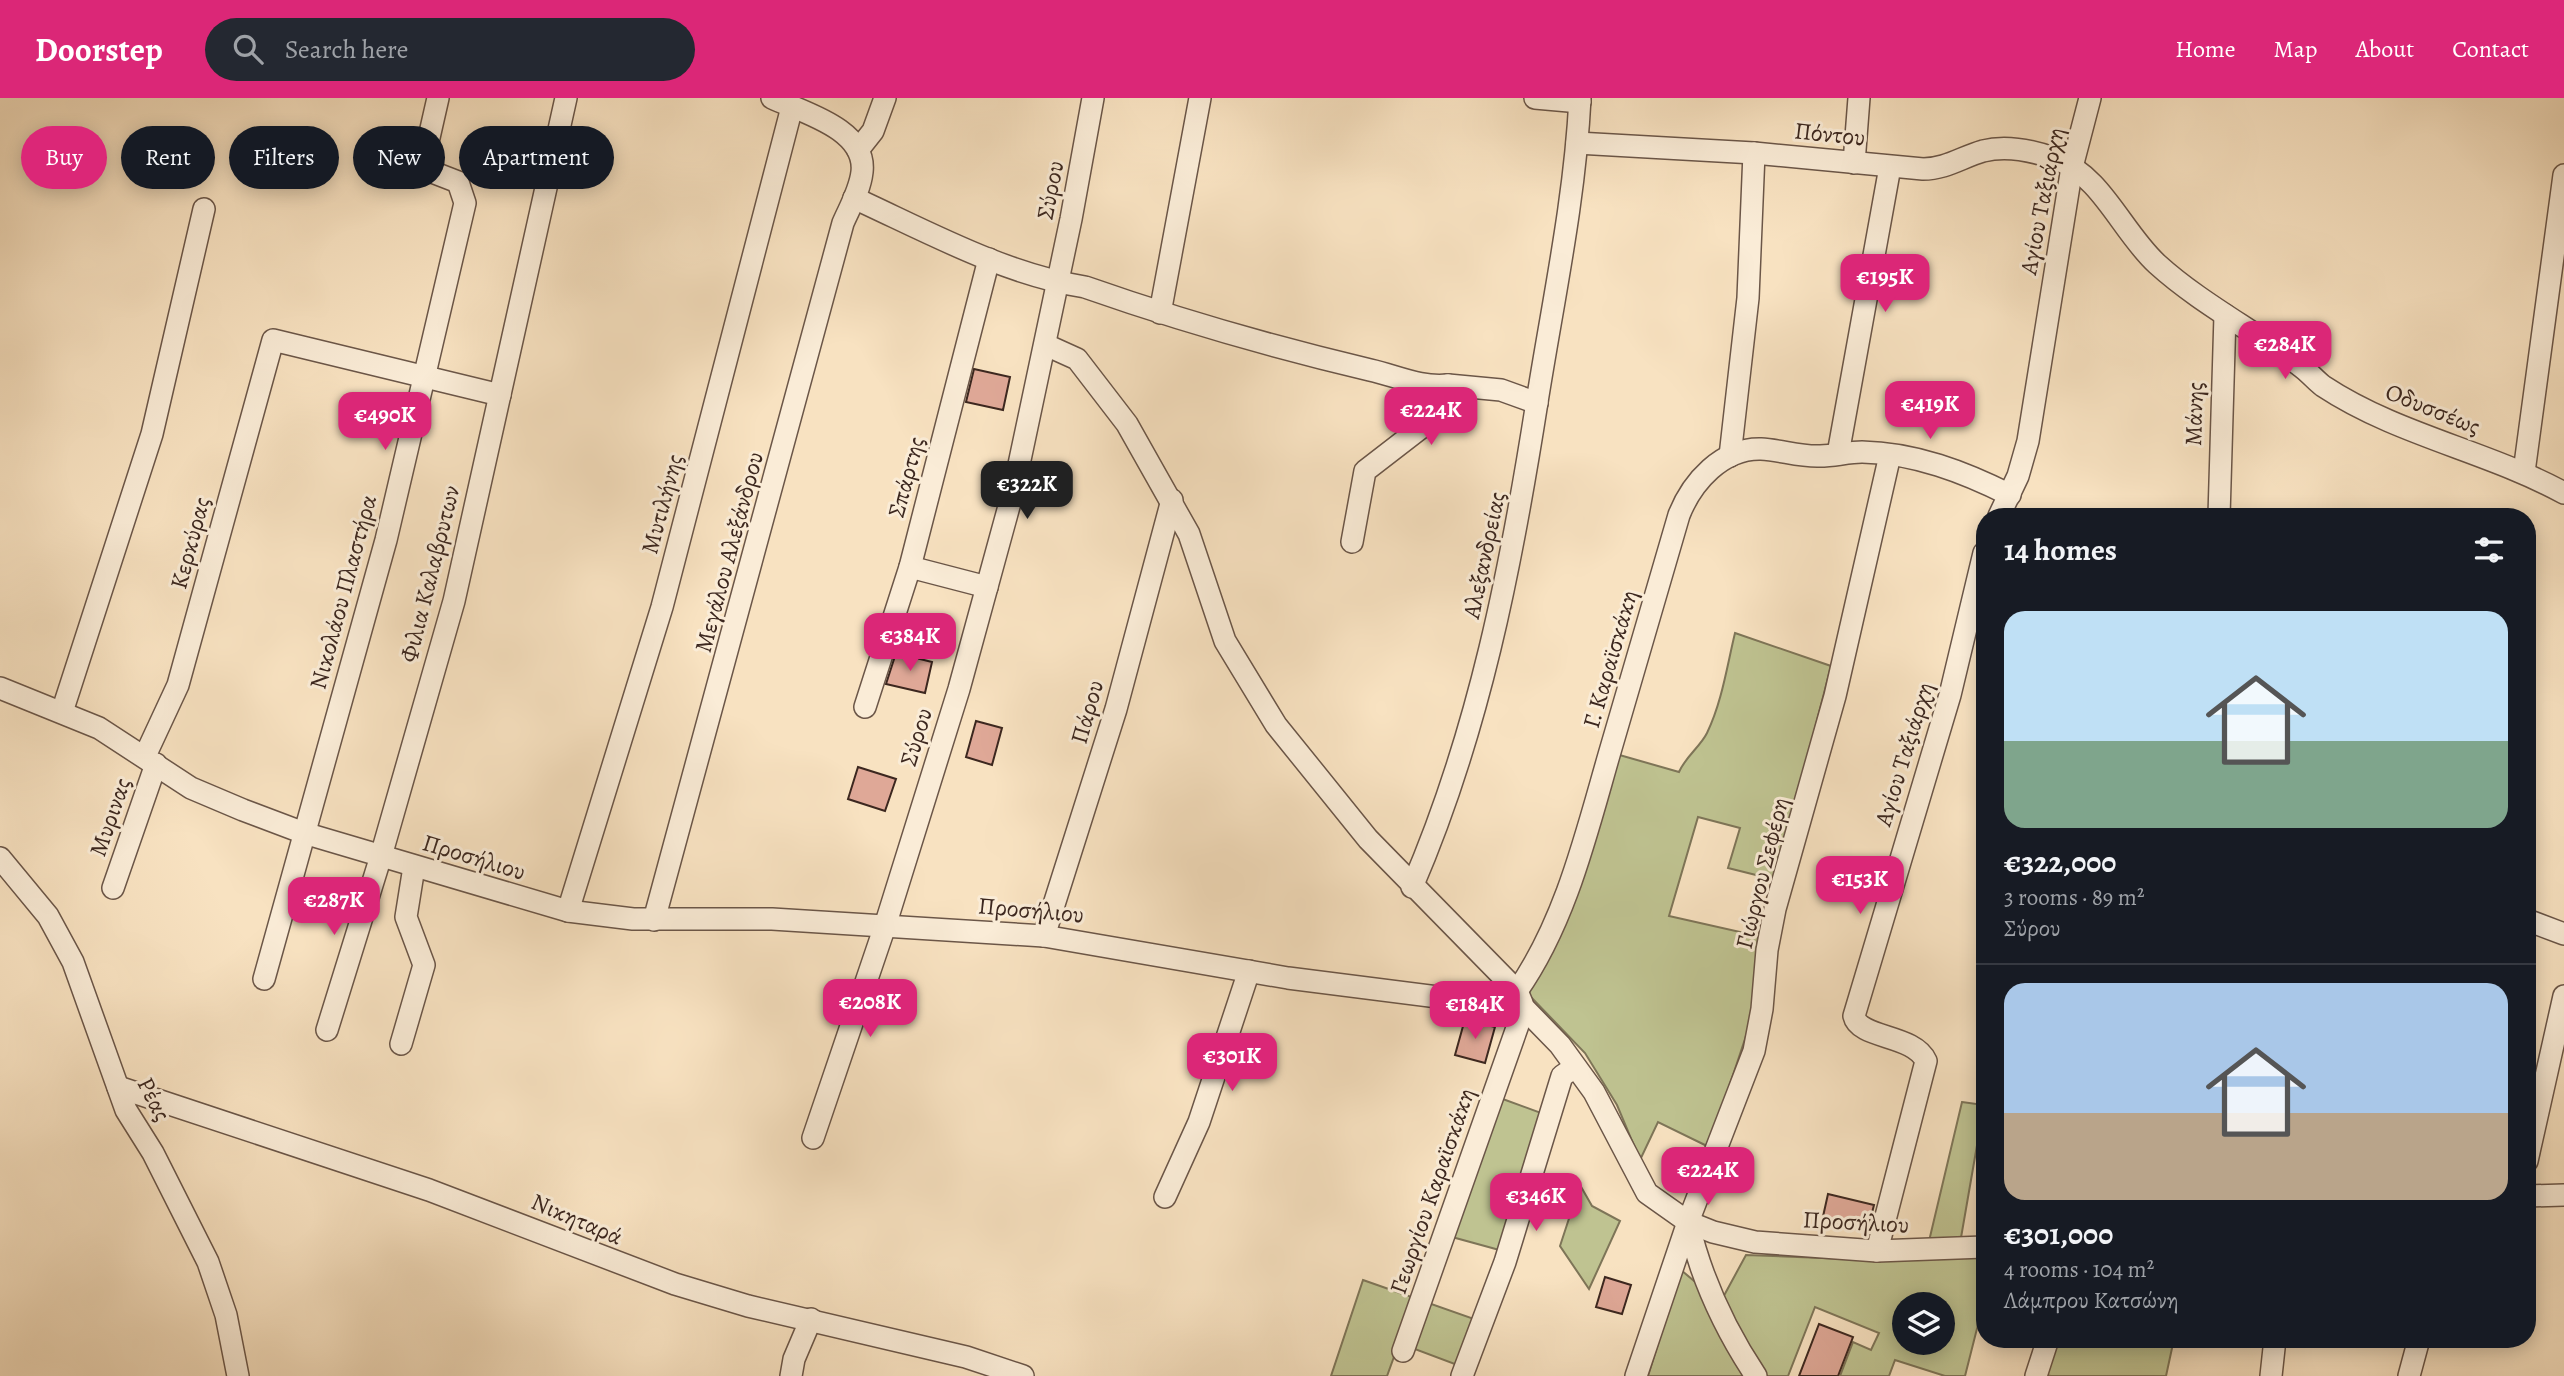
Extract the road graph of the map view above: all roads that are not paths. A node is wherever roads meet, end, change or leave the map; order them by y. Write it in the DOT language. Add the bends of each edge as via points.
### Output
graph roads {
  1 [pos="438,98"];
  2 [pos="566,98"];
  3 [pos="772,98"];
  4 [pos="885,98"];
  5 [pos="1093,98"];
  6 [pos="1200,98"];
  7 [pos="1535,98"];
  8 [pos="1859,98"];
  9 [pos="2090,98"];
  10 [pos="1580,100"];
  11 [pos="792,107"];
  12 [pos="1577,144"];
  13 [pos="858,149"];
  14 [pos="1754,153"];
  15 [pos="1854,163"];
  16 [pos="1890,167"];
  17 [pos="2073,167"];
  18 [pos="2564,175"];
  19 [pos="854,198"];
  20 [pos="204,209"];
  21 [pos="989,259"];
  22 [pos="1057,283"];
  23 [pos="1160,313"];
  24 [pos="2225,314"];
  25 [pos="1045,345"];
  26 [pos="425,376"];
  27 [pos="1448,385"];
  28 [pos="500,395"];
  29 [pos="1537,403"];
  30 [pos="1838,454"];
  31 [pos="1890,454"];
  32 [pos="1730,456"];
  33 [pos="2524,472"];
  34 [pos="2564,493"];
  35 [pos="2010,495"];
  36 [pos="1172,500"];
  37 [pos="2003,508"];
  38 [pos="2219,508"];
  39 [pos="1352,542"];
  40 [pos="910,567"];
  41 [pos="1976,586"];
  42 [pos="987,587"];
  43 [pos="0,688"];
  44 [pos="865,707"];
  45 [pos="62,712"];
  46 [pos="150,760"];
  47 [pos="304,833"];
  48 [pos="381,856"];
  49 [pos="0,858"];
  50 [pos="414,867"];
  51 [pos="1412,887"];
  52 [pos="113,888"];
  53 [pos="568,911"];
  54 [pos="654,920"];
  55 [pos="2536,923"];
  56 [pos="885,926"];
  57 [pos="2564,934"];
  58 [pos="1044,936"];
  59 [pos="1249,971"];
  60 [pos="264,979"];
  61 [pos="2564,996"];
  62 [pos="1520,1000"];
  63 [pos="327,1030"];
  64 [pos="401,1044"];
  65 [pos="1575,1067"];
  66 [pos="118,1087"];
  67 [pos="2536,1121"];
  68 [pos="813,1138"];
  69 [pos="2564,1195"];
  70 [pos="1165,1196"];
  71 [pos="2536,1196"];
  72 [pos="1689,1222"];
  73 [pos="1976,1247"];
  74 [pos="1877,1251"];
  75 [pos="811,1319"];
  76 [pos="2045,1348"];
  77 [pos="2274,1348"];
  78 [pos="2417,1348"];
  79 [pos="1403,1351"];
  80 [pos="238,1376"];
  81 [pos="791,1376"];
  82 [pos="1023,1376"];
  83 [pos="1462,1376"];
  84 [pos="1636,1376"];
  85 [pos="1756,1376"];
  86 [pos="2036,1376"];
  87 [pos="2271,1376"];
  88 [pos="2409,1376"];
  1 -- 26 [label="street, Νικολάου Πλαστήρα" via="428,142 428,170 458,183 466,203"];
  2 -- 28 [label="street, Φιλια Καλαβρυτων"];
  3 -- 11 [label="street"];
  4 -- 13 [label="street" via="873,131"];
  5 -- 22 [label="street, Σύρου"];
  6 -- 23 [label="street"];
  7 -- 10 [label="street"];
  8 -- 15 [label="street"];
  9 -- 17 [label="street, Αγίου Ταξιάρχη"];
  10 -- 12 [label="street, Αλεξανδρείας"];
  11 -- 13 [label="street" via="831,125"];
  11 -- 53 [label="street, Μυτιλήνης" via="662,607"];
  12 -- 14 [label="street, Πόντου"];
  12 -- 29 [label="street, Αλεξανδρείας"];
  13 -- 19 [label="street, Μεγάλου Αλεξάνδρου" via="862,175"];
  14 -- 15 [label="street, Πόντου"];
  14 -- 32 [label="street" via="1748,298"];
  15 -- 16 [label="street, Πόντου"];
  16 -- 17 [label="street, Πόντου" via="1939,168 1981,151 2002,149 2049,157"];
  16 -- 30 [label="street"];
  17 -- 24 [label="street, Οδυσσέως" via="2095,187 2136,244"];
  17 -- 35 [label="street, Αγίου Ταξιάρχη" via="2028,440"];
  18 -- 33 [label="street"];
  19 -- 21 [label="street"];
  19 -- 54 [label="street, Μεγάλου Αλεξάνδρου"];
  20 -- 45 [label="street" via="152,434"];
  21 -- 22 [label="street"];
  21 -- 40 [label="street, Σπάρτης"];
  22 -- 23 [label="street" via="1085,287"];
  22 -- 25 [label="street, Σύρου"];
  23 -- 27 [label="street" via="1418,385"];
  24 -- 33 [label="street, Οδυσσέως" via="2322,385 2384,420"];
  24 -- 38 [label="street, Μάνης"];
  25 -- 36 [label="street" via="1077,359 1100,385"];
  25 -- 42 [label="street, Σύρου"];
  26 -- 28 [label="street"];
  26 -- 46 [label="street, Κερκύρας" via="273,340 178,685"];
  26 -- 47 [label="street, Νικολάου Πλαστήρα" via="386,540"];
  27 -- 29 [label="street" via="1502,390"];
  27 -- 39 [label="street" via="1422,427 1365,471"];
  28 -- 48 [label="street, Φιλια Καλαβρυτων" via="454,601"];
  29 -- 51 [label="street, Αλεξανδρείας" via="1501,609 1465,743"];
  30 -- 31 [label="street, Γ. Καραϊσκάκη"];
  30 -- 32 [label="street, Γ. Καραϊσκάκη" via="1817,457 1760,449"];
  31 -- 35 [label="street, Γ. Καραϊσκάκη" via="1945,467"];
  31 -- 72 [label="street, Γιώργου Σεφέρη" via="1835,696 1775,909 1754,1051"];
  32 -- 62 [label="street, Γ. Καραϊσκάκη" via="1699,480 1679,515 1560,909"];
  33 -- 34 [label="street, Οδυσσέως"];
  35 -- 37 [label="street, Αγίου Ταξιάρχη"];
  36 -- 51 [label="street" via="1192,542 1225,641 1244,675 1296,752"];
  36 -- 58 [label="street, Πάρου" via="1116,709"];
  40 -- 42 [label="street"];
  40 -- 44 [label="street, Σπάρτης"];
  41 -- 74 [label="street, Αγίου Ταξιάρχη" via="1950,695 1854,1016 1861,1027 1913,1046 1926,1060"];
  42 -- 56 [label="street, Σύρου"];
  43 -- 45 [label="street, Προσήλιου"];
  45 -- 46 [label="street, Προσήλιου" via="99,728"];
  46 -- 47 [label="street, Προσήλιου" via="191,789"];
  46 -- 52 [label="street, Μυρινας"];
  47 -- 48 [label="street, Προσήλιου"];
  47 -- 60 [label="street, Νικολάου Πλαστήρα"];
  48 -- 50 [label="street, Προσήλιου"];
  48 -- 63 [label="street, Φιλια Καλαβρυτων"];
  49 -- 66 [label="street, Ρέας" via="48,916 73,962"];
  50 -- 53 [label="street, Προσήλιου"];
  50 -- 64 [label="street" via="407,917 424,965"];
  51 -- 62 [label="street"];
  53 -- 54 [label="street, Προσήλιου"];
  54 -- 56 [label="street, Προσήλιου" via="772,919"];
  55 -- 57 [label="street"];
  56 -- 58 [label="street, Προσήλιου"];
  56 -- 68 [label="street, Σύρου"];
  58 -- 59 [label="street, Προσήλιου"];
  59 -- 62 [label="street, Προσήλιου"];
  59 -- 70 [label="street" via="1199,1122"];
  61 -- 67 [label="street"];
  62 -- 65 [label="street, Προσήλιου"];
  62 -- 79 [label="street, Γεωργίου Καραϊσκάκη"];
  65 -- 72 [label="street, Προσήλιου" via="1604,1108 1647,1193"];
  65 -- 83 [label="street" via="1562,1076 1505,1262"];
  66 -- 75 [label="street, Νικηταρά" via="429,1190 675,1284"];
  66 -- 80 [label="street, Ρέας" via="208,1262 226,1315"];
  69 -- 71 [label="street"];
  72 -- 74 [label="street, Προσήλιου" via="1755,1242"];
  72 -- 84 [label="street, Γιώργου Σεφέρη"];
  72 -- 85 [label="street" via="1714,1303"];
  73 -- 74 [label="street, Προσήλιου"];
  75 -- 81 [label="street"];
  75 -- 82 [label="street, Νικηταρά" via="967,1357"];
  76 -- 86 [label="street"];
  77 -- 87 [label="street"];
  78 -- 88 [label="street"];
}
